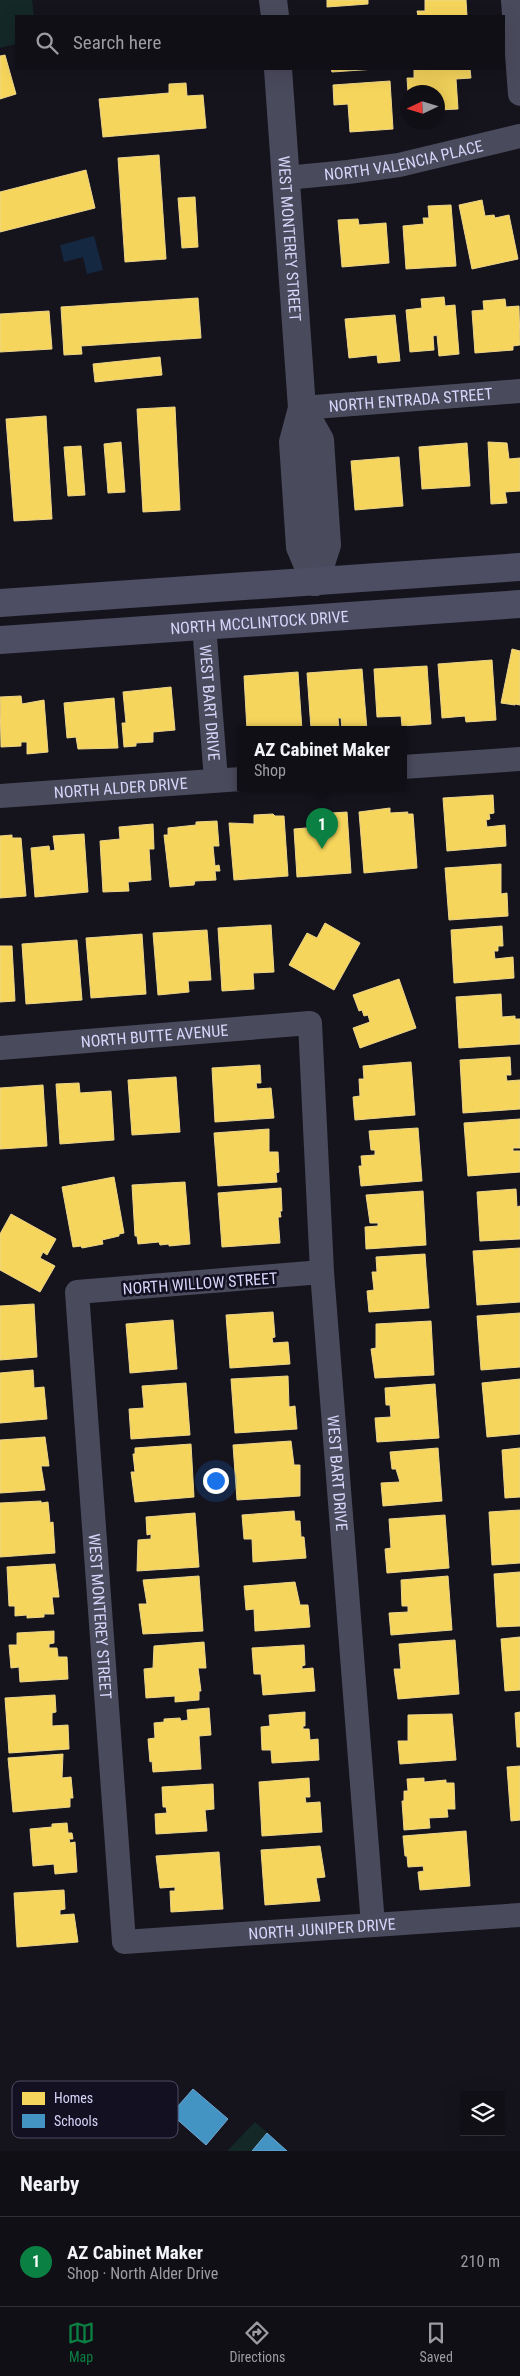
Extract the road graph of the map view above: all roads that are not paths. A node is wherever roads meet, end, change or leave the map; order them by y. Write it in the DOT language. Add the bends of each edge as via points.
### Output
graph roads {
  1 [pos="273,0"];
  2 [pos="513,0"];
  3 [pos="274,15"];
  4 [pos="278,70"];
  5 [pos="520,94"];
  6 [pos="520,136"];
  7 [pos="286,178"];
  8 [pos="520,391"];
  9 [pos="302,408"];
  10 [pos="520,567"];
  11 [pos="315,582"];
  12 [pos="0,603"];
  13 [pos="520,604"];
  14 [pos="204,625"];
  15 [pos="0,640"];
  16 [pos="520,759"];
  17 [pos="407,767"];
  18 [pos="237,779"];
  19 [pos="216,780"];
  20 [pos="0,796"];
  21 [pos="310,1023"];
  22 [pos="0,1048"];
  23 [pos="322,1272"];
  24 [pos="77,1292"];
  25 [pos="520,1915"];
  26 [pos="373,1925"];
  27 [pos="124,1942"];
  1 -- 3 [label="street"];
  2 -- 5 [label="street"];
  4 -- 7 [label="street, WEST MONTEREY STREET"];
  6 -- 7 [label="street, NORTH VALENCIA PLACE" via="399,165"];
  7 -- 9 [label="street, WEST MONTEREY STREET"];
  8 -- 9 [label="street, NORTH ENTRADA STREET"];
  9 -- 11 [label="street, WEST MONTEREY STREET" via="293,442 300,547"];
  10 -- 11 [label="main road"];
  11 -- 12 [label="main road"];
  13 -- 14 [label="main road, NORTH MCCLINTOCK DRIVE"];
  14 -- 15 [label="main road, NORTH MCCLINTOCK DRIVE"];
  14 -- 19 [label="street, WEST BART DRIVE"];
  16 -- 17 [label="street"];
  18 -- 19 [label="street, NORTH ALDER DRIVE"];
  19 -- 20 [label="street, NORTH ALDER DRIVE"];
  21 -- 22 [label="street, NORTH BUTTE AVENUE"];
  21 -- 23 [label="street, WEST BART DRIVE"];
  23 -- 24 [label="street, NORTH WILLOW STREET"];
  23 -- 26 [label="street, WEST BART DRIVE"];
  24 -- 27 [label="street, WEST MONTEREY STREET"];
  25 -- 26 [label="street, NORTH JUNIPER DRIVE"];
  26 -- 27 [label="street, NORTH JUNIPER DRIVE"];
}
